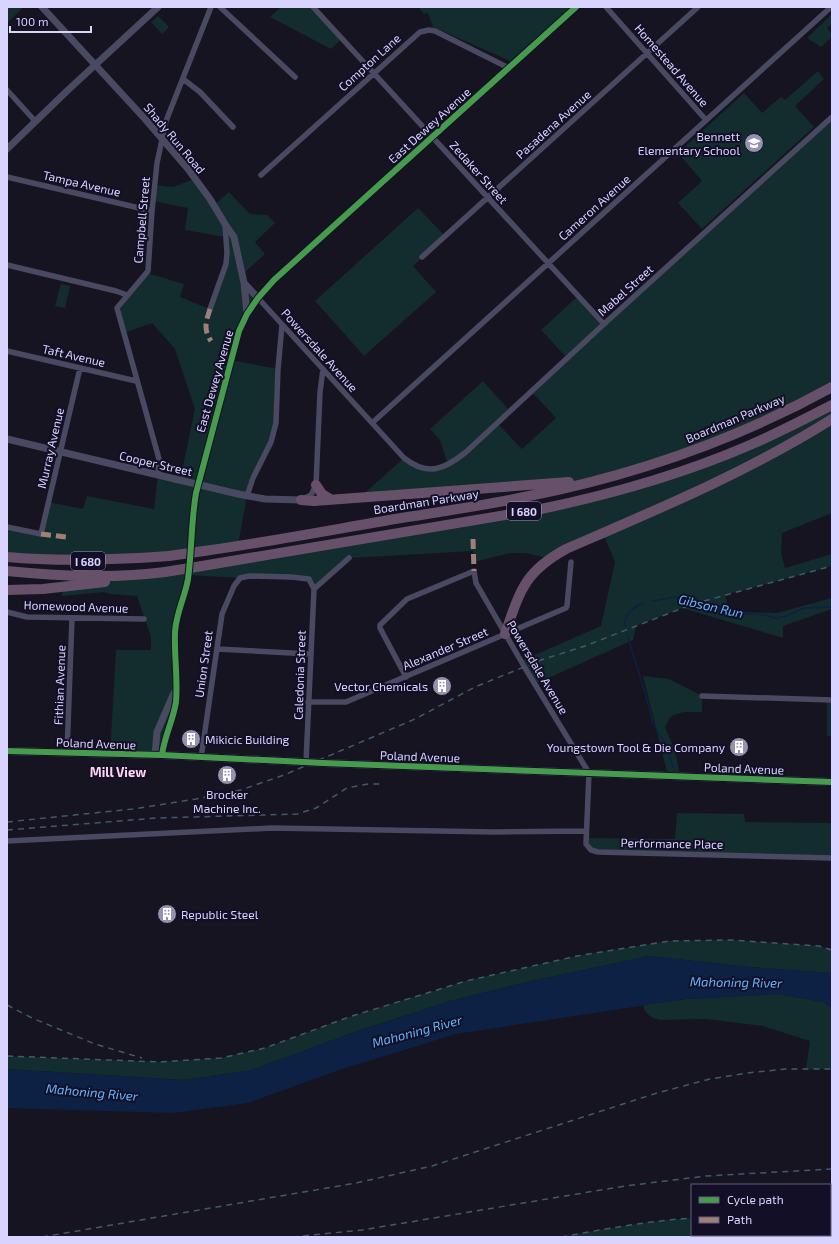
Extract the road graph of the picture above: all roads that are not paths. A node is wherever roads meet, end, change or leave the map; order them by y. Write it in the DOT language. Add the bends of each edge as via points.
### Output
graph roads {
  1 [pos="42,7"];
  2 [pos="158,7"];
  3 [pos="211,7"];
  4 [pos="220,7"];
  5 [pos="313,7"];
  6 [pos="576,7"];
  7 [pos="606,7"];
  8 [pos="698,7"];
  9 [pos="831,7"];
  10 [pos="647,54"];
  11 [pos="95,64"];
  12 [pos="509,68"];
  13 [pos="374,73"];
  14 [pos="295,77"];
  15 [pos="183,79"];
  16 [pos="7,90"];
  17 [pos="832,117"];
  18 [pos="706,120"];
  19 [pos="35,121"];
  20 [pos="233,127"];
  21 [pos="433,137"];
  22 [pos="162,139"];
  23 [pos="7,149"];
  24 [pos="261,175"];
  25 [pos="7,177"];
  26 [pos="488,198"];
  27 [pos="152,211"];
  28 [pos="225,224"];
  29 [pos="422,257"];
  30 [pos="548,264"];
  31 [pos="7,265"];
  32 [pos="244,282"];
  33 [pos="127,295"];
  34 [pos="258,298"];
  35 [pos="210,309"];
  36 [pos="247,314"];
  37 [pos="604,324"];
  38 [pos="282,325"];
  39 [pos="7,351"];
  40 [pos="80,368"];
  41 [pos="323,369"];
  42 [pos="136,381"];
  43 [pos="832,387"];
  44 [pos="832,405"];
  45 [pos="832,419"];
  46 [pos="372,423"];
  47 [pos="7,439"];
  48 [pos="60,452"];
  49 [pos="429,469"];
  50 [pos="158,475"];
  51 [pos="610,476"];
  52 [pos="316,485"];
  53 [pos="247,496"];
  54 [pos="330,499"];
  55 [pos="301,500"];
  56 [pos="7,527"];
  57 [pos="7,557"];
  58 [pos="349,558"];
  59 [pos="571,562"];
  60 [pos="7,571"];
  61 [pos="154,573"];
  62 [pos="314,589"];
  63 [pos="7,590"];
  64 [pos="7,612"];
  65 [pos="72,618"];
  66 [pos="144,618"];
  67 [pos="505,634"];
  68 [pos="217,649"];
  69 [pos="310,654"];
  70 [pos="406,677"];
  71 [pos="176,689"];
  72 [pos="702,696"];
  73 [pos="832,700"];
  74 [pos="308,702"];
  75 [pos="7,751"];
  76 [pos="67,753"];
  77 [pos="159,755"];
  78 [pos="201,758"];
  79 [pos="306,762"];
  80 [pos="589,773"];
  81 [pos="832,782"];
  82 [pos="586,831"];
  83 [pos="7,841"];
  84 [pos="832,858"];
  1 -- 11 [label="street, Shady Run Road"];
  2 -- 11 [label="street"];
  3 -- 15 [label="street, Campbell Street"];
  4 -- 14 [label="street"];
  5 -- 13 [label="street, Zedaker Street"];
  6 -- 12 [label="street, East Dewey Avenue"];
  7 -- 10 [label="street, Homestead Avenue"];
  8 -- 10 [label="street, Pasadena Avenue"];
  9 -- 18 [label="street, Cameron Avenue"];
  10 -- 18 [label="street, Homestead Avenue"];
  10 -- 26 [label="street, Pasadena Avenue"];
  11 -- 19 [label="street"];
  11 -- 22 [label="street, Shady Run Road"];
  12 -- 13 [label="street, Compton Lane" via="429,30 416,35"];
  12 -- 21 [label="street, East Dewey Avenue"];
  13 -- 21 [label="street, Zedaker Street"];
  13 -- 24 [label="street, Compton Lane"];
  15 -- 20 [label="street" via="200,92"];
  15 -- 22 [label="street, Campbell Street" via="166,121"];
  16 -- 19 [label="street"];
  17 -- 37 [label="street, Mabel Street"];
  18 -- 30 [label="street, Cameron Avenue"];
  19 -- 23 [label="street"];
  21 -- 26 [label="street, Zedaker Street"];
  21 -- 34 [label="street, East Dewey Avenue" via="274,280"];
  22 -- 27 [label="street, Campbell Street"];
  22 -- 28 [label="street, Shady Run Road" via="188,169"];
  25 -- 27 [label="street, Tampa Avenue"];
  26 -- 29 [label="street, Pasadena Avenue"];
  26 -- 30 [label="street, Zedaker Street"];
  27 -- 33 [label="street, Campbell Street" via="148,271"];
  28 -- 32 [label="street, Powersdale Avenue" via="234,237"];
  28 -- 35 [label="street, Shady Run Road" via="226,264"];
  30 -- 37 [label="street, Zedaker Street"];
  30 -- 46 [label="street, Cameron Avenue"];
  31 -- 33 [label="street"];
  32 -- 34 [label="street, Powersdale Avenue"];
  32 -- 36 [label="street"];
  33 -- 42 [label="street, Campbell Street" via="117,308"];
  34 -- 36 [label="street, East Dewey Avenue"];
  34 -- 38 [label="street, Powersdale Avenue"];
  36 -- 71 [label="street, East Dewey Avenue" via="235,342 196,493 188,578 175,631"];
  37 -- 49 [label="street, Mabel Street" via="466,452 448,465"];
  38 -- 41 [label="street, Powersdale Avenue"];
  38 -- 53 [label="street" via="276,423 271,442"];
  39 -- 40 [label="street, Taft Avenue"];
  40 -- 42 [label="street, Taft Avenue"];
  40 -- 48 [label="street, Murray Avenue"];
  41 -- 46 [label="street, Powersdale Avenue"];
  41 -- 52 [label="street"];
  42 -- 50 [label="street, Campbell Street" via="159,459"];
  43 -- 51 [label="highway, Boardman Parkway / I 680" via="728,437 674,458"];
  44 -- 61 [label="highway, I 680, bridge" via="726,455 662,478 595,497 541,509"];
  45 -- 67 [label="highway" via="792,443 699,491 553,557 541,565 527,582 517,600"];
  46 -- 49 [label="street, Powersdale Avenue" via="404,458 414,465"];
  47 -- 48 [label="street, Cooper Street"];
  48 -- 50 [label="street, Cooper Street"];
  48 -- 56 [label="street, Murray Avenue" via="41,534"];
  50 -- 53 [label="street, Cooper Street, bridge"];
  51 -- 54 [label="highway" via="570,482"];
  51 -- 57 [label="highway, Boardman Parkway / I 680, bridge" via="524,497 169,556 96,561"];
  52 -- 54 [label="highway" via="322,494"];
  52 -- 55 [label="street" via="311,495"];
  53 -- 55 [label="street, Cooper Street"];
  54 -- 55 [label="highway"];
  58 -- 62 [label="street"];
  59 -- 67 [label="street, Alexander Street" via="567,608"];
  60 -- 61 [label="highway, I 680" via="102,577"];
  61 -- 63 [label="highway" via="98,583"];
  62 -- 68 [label="street, Union Street" via="311,581 306,578 240,578 223,611"];
  62 -- 69 [label="street, Caledonia Street"];
  64 -- 65 [label="street, Homewood Avenue" via="27,617"];
  65 -- 66 [label="street, Homewood Avenue"];
  65 -- 76 [label="street, Fithian Avenue"];
  67 -- 70 [label="street, Alexander Street"];
  67 -- 70 [label="street, Powersdale Avenue" via="476,583 474,571 407,599 380,624"];
  67 -- 80 [label="street, Powersdale Avenue"];
  68 -- 69 [label="street"];
  68 -- 78 [label="street, Union Street"];
  69 -- 74 [label="street, Caledonia Street"];
  70 -- 74 [label="street, Alexander Street" via="346,702"];
  71 -- 77 [label="street, East Dewey Avenue" via="175,708"];
  71 -- 77 [label="street" via="157,732"];
  72 -- 73 [label="street"];
  74 -- 79 [label="street, Caledonia Street"];
  75 -- 76 [label="main road, Poland Avenue"];
  76 -- 77 [label="main road, Poland Avenue"];
  77 -- 78 [label="main road, Poland Avenue"];
  78 -- 79 [label="main road, Poland Avenue"];
  79 -- 80 [label="main road, Poland Avenue"];
  80 -- 81 [label="main road, Poland Avenue"];
  80 -- 82 [label="street, Performance Place"];
  82 -- 83 [label="street" via="272,828"];
  82 -- 84 [label="street, Performance Place" via="587,847 598,852"];
}
